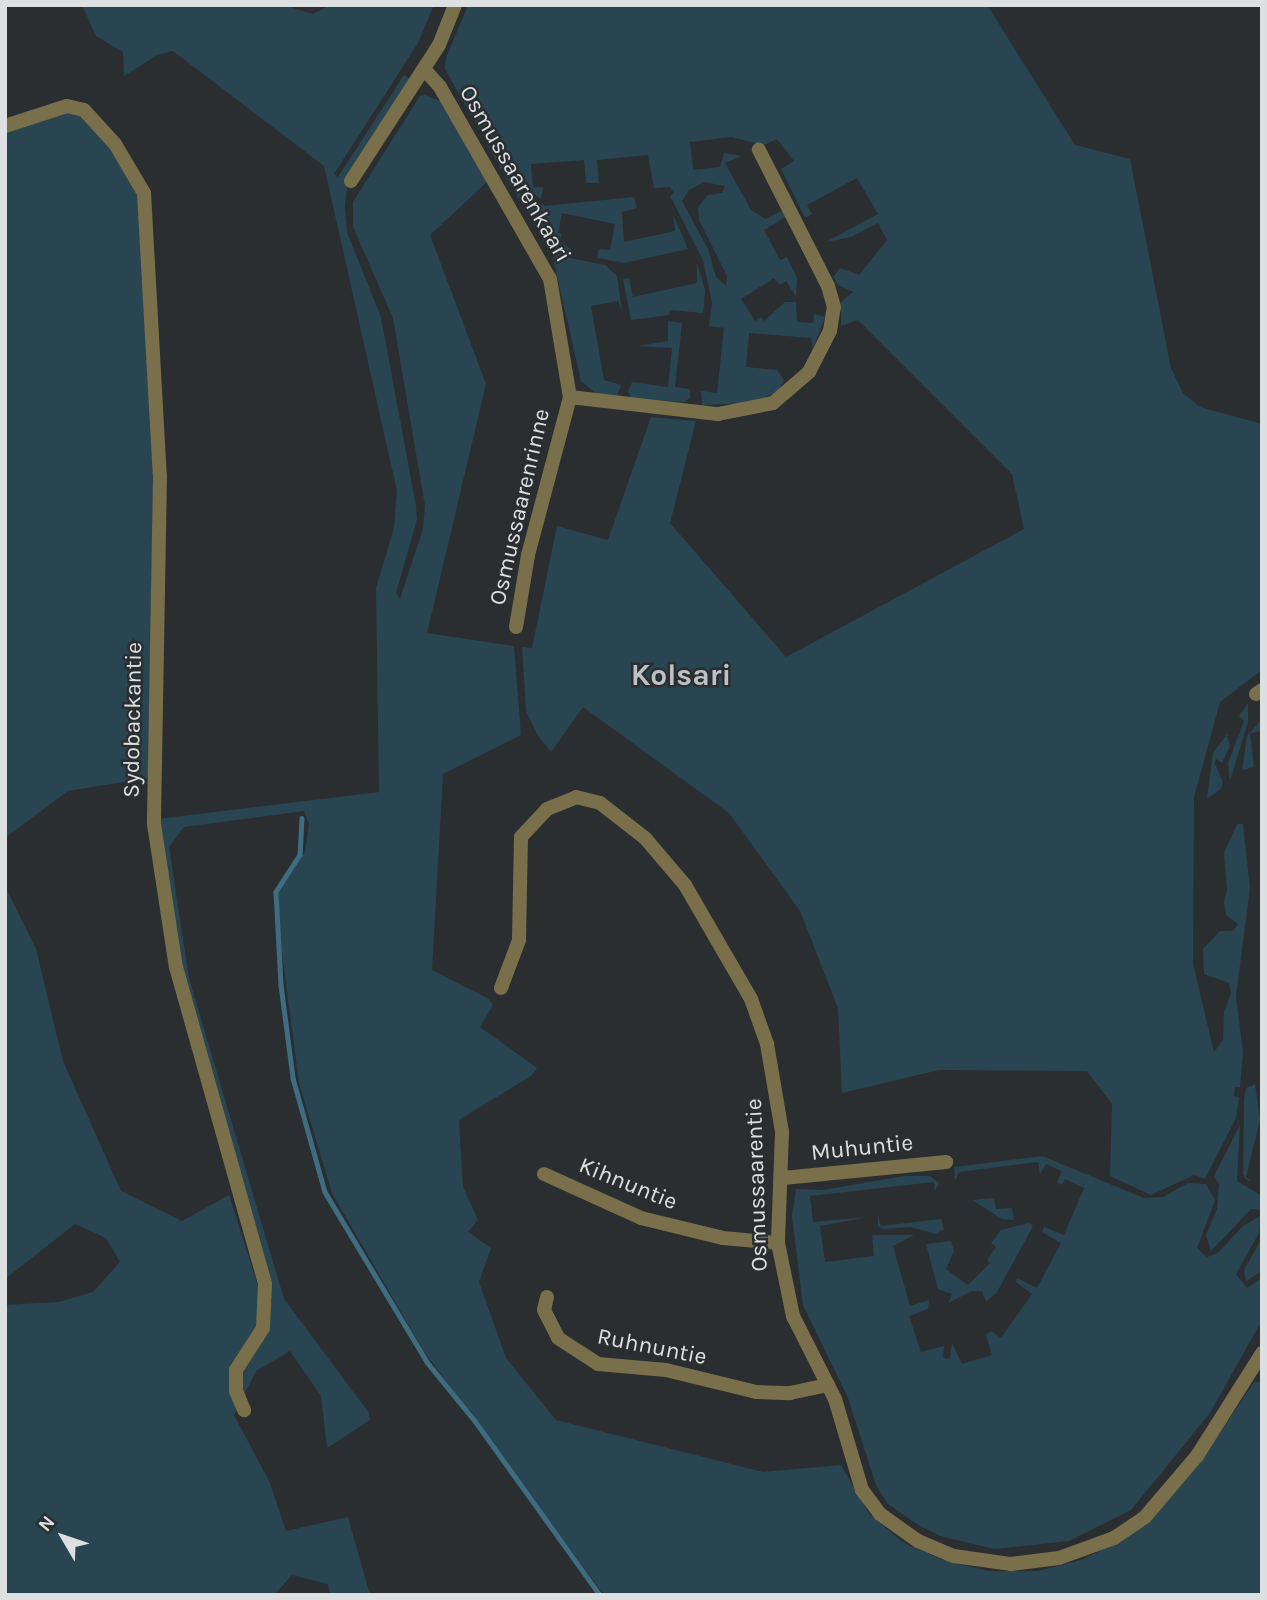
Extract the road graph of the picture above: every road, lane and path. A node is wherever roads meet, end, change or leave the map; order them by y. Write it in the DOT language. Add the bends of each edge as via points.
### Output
graph roads {
  1 [pos="455,5"];
  2 [pos="424,69"];
  3 [pos="5,126"];
  4 [pos="760,150"];
  5 [pos="351,181"];
  6 [pos="570,397"];
  7 [pos="516,628"];
  8 [pos="501,988"];
  9 [pos="946,1162"];
  10 [pos="544,1174"];
  11 [pos="783,1178"];
  12 [pos="778,1243"];
  13 [pos="547,1297"];
  14 [pos="1262,1353"];
  15 [pos="828,1385"];
  16 [pos="244,1410"];
  1 -- 2 [label="street"];
  2 -- 5 [label="street"];
  2 -- 6 [label="street, Osmussaarenkaari" via="440,87 550,279"];
  3 -- 16 [label="street, Sydobackantie" via="67,106 84,110 115,144 144,193 160,475 154,824 176,967 265,1284 263,1328 236,1370 236,1391"];
  4 -- 6 [label="street" via="828,286 834,307 830,331 809,372 773,403 718,414"];
  6 -- 7 [label="street, Osmussaarenrinne" via="528,555"];
  8 -- 11 [label="street, Osmussaarentie" via="519,940 521,837 540,813 576,797 600,803 645,838 685,885 730,956 767,1044 782,1132"];
  9 -- 11 [label="street, Muhuntie"];
  10 -- 12 [label="street, Kihnuntie" via="652,1222 723,1238"];
  11 -- 12 [label="street, Osmussaarentie"];
  12 -- 15 [label="street, Osmussaarentie" via="793,1317"];
  13 -- 15 [label="street, Ruhnuntie" via="544,1310 551,1329 569,1348 598,1364 666,1370 757,1392 790,1393"];
  14 -- 15 [label="street, Osmussaarentie" via="1197,1456 1145,1517 1096,1547 1025,1563 954,1556 918,1541 880,1514 862,1490"];
}
